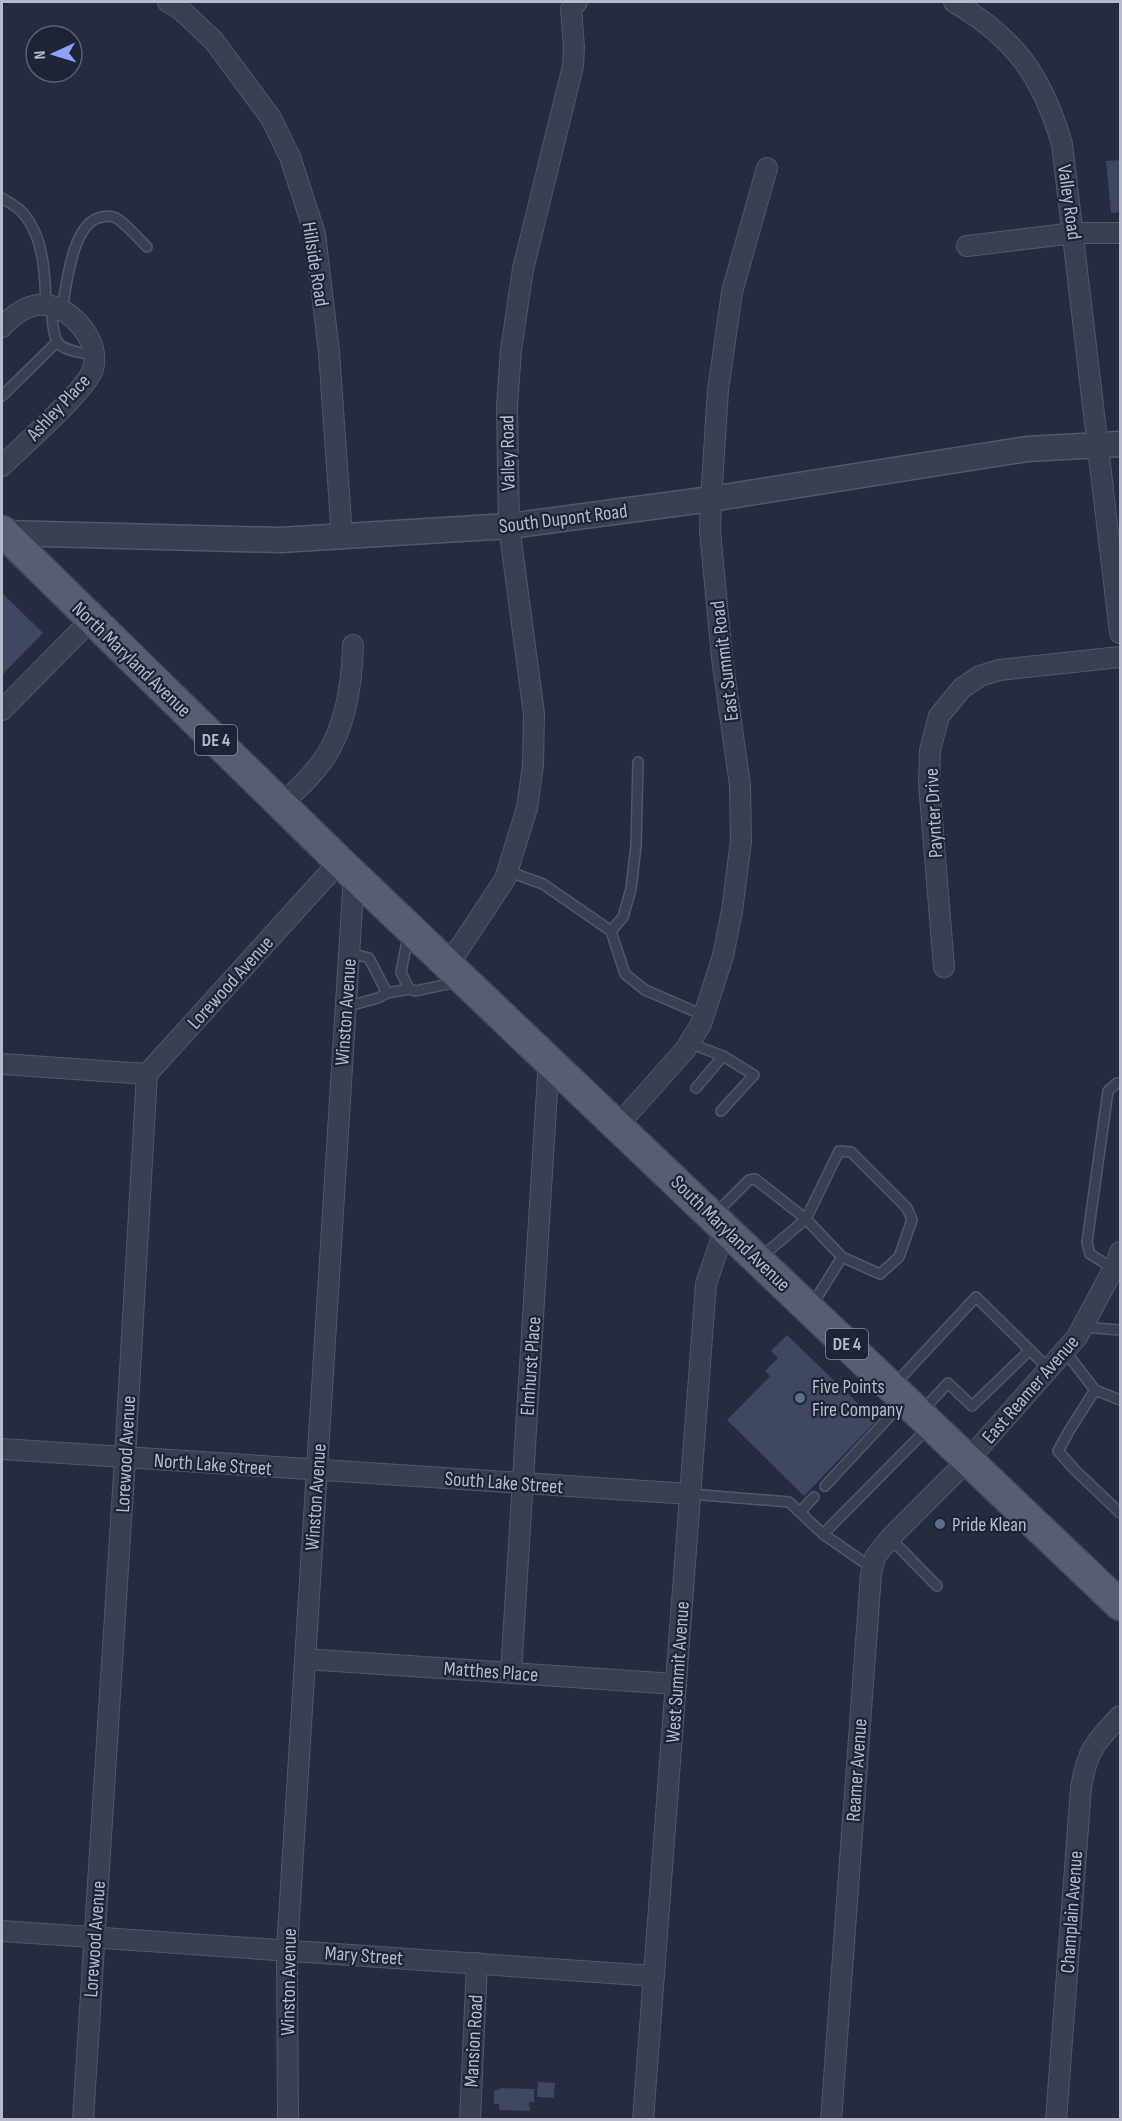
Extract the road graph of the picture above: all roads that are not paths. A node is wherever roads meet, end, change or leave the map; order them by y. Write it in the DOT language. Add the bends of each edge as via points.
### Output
graph roads {
  1 [pos="168,2"];
  2 [pos="954,2"];
  3 [pos="572,4"];
  4 [pos="767,168"];
  5 [pos="2,198"];
  6 [pos="1074,233"];
  7 [pos="1120,233"];
  8 [pos="967,246"];
  9 [pos="147,247"];
  10 [pos="53,308"];
  11 [pos="2,327"];
  12 [pos="57,342"];
  13 [pos="93,355"];
  14 [pos="2,396"];
  15 [pos="1110,444"];
  16 [pos="2,466"];
  17 [pos="711,499"];
  18 [pos="509,526"];
  19 [pos="2,532"];
  20 [pos="342,537"];
  21 [pos="91,620"];
  22 [pos="1120,633"];
  23 [pos="353,645"];
  24 [pos="1120,657"];
  25 [pos="2,710"];
  26 [pos="638,762"];
  27 [pos="282,804"];
  28 [pos="347,868"];
  29 [pos="507,871"];
  30 [pos="410,928"];
  31 [pos="611,931"];
  32 [pos="349,953"];
  33 [pos="944,967"];
  34 [pos="457,972"];
  35 [pos="409,989"];
  36 [pos="387,993"];
  37 [pos="345,1007"];
  38 [pos="704,1015"];
  39 [pos="689,1043"];
  40 [pos="723,1056"];
  41 [pos="549,1059"];
  42 [pos="2,1064"];
  43 [pos="147,1074"];
  44 [pos="1120,1083"];
  45 [pos="696,1088"];
  46 [pos="721,1111"];
  47 [pos="618,1125"];
  48 [pos="806,1219"];
  49 [pos="719,1222"];
  50 [pos="842,1257"];
  51 [pos="758,1260"];
  52 [pos="1117,1261"];
  53 [pos="810,1309"];
  54 [pos="1082,1327"];
  55 [pos="1120,1330"];
  56 [pos="1030,1350"];
  57 [pos="1065,1351"];
  58 [pos="1049,1369"];
  59 [pos="1095,1390"];
  60 [pos="1120,1400"];
  61 [pos="912,1406"];
  62 [pos="2,1449"];
  63 [pos="125,1458"];
  64 [pos="969,1459"];
  65 [pos="317,1471"];
  66 [pos="523,1484"];
  67 [pos="825,1486"];
  68 [pos="690,1494"];
  69 [pos="814,1497"];
  70 [pos="800,1512"];
  71 [pos="1120,1513"];
  72 [pos="823,1534"];
  73 [pos="890,1538"];
  74 [pos="872,1568"];
  75 [pos="937,1586"];
  76 [pos="1120,1602"];
  77 [pos="305,1659"];
  78 [pos="511,1673"];
  79 [pos="676,1684"];
  80 [pos="1120,1716"];
  81 [pos="2,1931"];
  82 [pos="94,1937"];
  83 [pos="288,1950"];
  84 [pos="477,1963"];
  85 [pos="654,1976"];
  86 [pos="83,2120"];
  87 [pos="288,2120"];
  88 [pos="470,2120"];
  89 [pos="643,2120"];
  90 [pos="831,2120"];
  91 [pos="1056,2120"];
  1 -- 20 [label="street, Hillside Road" via="214,41 271,118 294,168 315,234 329,352"];
  2 -- 6 [label="street, Valley Road" via="1012,46 1045,95 1062,144"];
  3 -- 18 [label="street, Valley Road" via="573,66 523,269 511,350 506,440"];
  4 -- 17 [label="street, East Summit Road" via="732,292 718,390"];
  5 -- 10 [label="lane" via="21,211 37,236"];
  6 -- 7 [label="street"];
  6 -- 8 [label="street"];
  6 -- 15 [label="street, Valley Road"];
  9 -- 10 [label="lane" via="116,218 96,218 86,225 78,239"];
  10 -- 11 [label="street" via="33,306 21,310"];
  10 -- 12 [label="lane"];
  10 -- 13 [label="street, Ashley Place" via="86,332"];
  12 -- 13 [label="lane"];
  12 -- 14 [label="lane"];
  13 -- 16 [label="street, Ashley Place" via="93,369 73,397"];
  15 -- 17 [label="street, South Dupont Road" via="1028,449"];
  15 -- 22 [label="street"];
  17 -- 18 [label="street, South Dupont Road"];
  17 -- 38 [label="street, East Summit Road" via="710,531 722,658 740,785 741,841 723,956"];
  18 -- 20 [label="street, South Dupont Road"];
  18 -- 29 [label="street, Valley Road" via="534,724 527,808"];
  19 -- 20 [label="street, South Dupont Road" via="280,540"];
  19 -- 21 [label="main road, North Maryland Avenue / DE 4"];
  21 -- 25 [label="street"];
  21 -- 27 [label="main road, North Maryland Avenue / DE 4"];
  23 -- 27 [label="street" via="347,700 335,740 318,767"];
  24 -- 33 [label="street, Paynter Drive" via="999,670 980,676 962,688 939,716 930,750 929,783"];
  26 -- 31 [label="lane" via="631,889 623,917"];
  27 -- 28 [label="main road, North Maryland Avenue / DE 4"];
  28 -- 30 [label="main road, South Maryland Avenue / DE 4"];
  28 -- 32 [label="street, Winston Avenue"];
  28 -- 43 [label="street, Lorewood Avenue"];
  29 -- 31 [label="lane" via="543,884"];
  29 -- 34 [label="street, Valley Road"];
  30 -- 34 [label="main road, South Maryland Avenue / DE 4"];
  30 -- 35 [label="lane" via="401,972"];
  31 -- 38 [label="lane" via="625,974 645,990"];
  32 -- 36 [label="lane" via="369,958"];
  32 -- 37 [label="street, Winston Avenue"];
  34 -- 35 [label="lane" via="415,991"];
  34 -- 41 [label="main road, South Maryland Avenue / DE 4"];
  35 -- 36 [label="lane"];
  36 -- 37 [label="lane"];
  37 -- 65 [label="street, Winston Avenue"];
  38 -- 39 [label="street, East Summit Road"];
  39 -- 40 [label="lane"];
  39 -- 47 [label="street, East Summit Road"];
  40 -- 45 [label="lane"];
  40 -- 46 [label="lane" via="754,1075"];
  41 -- 47 [label="main road, South Maryland Avenue / DE 4"];
  41 -- 66 [label="street, Elmhurst Place"];
  42 -- 43 [label="street"];
  43 -- 63 [label="street, Lorewood Avenue"];
  44 -- 52 [label="lane" via="1108,1091 1087,1242 1090,1254"];
  47 -- 49 [label="main road, South Maryland Avenue / DE 4"];
  48 -- 49 [label="lane" via="755,1179 749,1180"];
  48 -- 50 [label="lane"];
  48 -- 50 [label="lane" via="839,1151 851,1152 908,1208 912,1220 899,1257 880,1274"];
  48 -- 51 [label="lane"];
  49 -- 51 [label="main road, South Maryland Avenue / DE 4"];
  49 -- 68 [label="street, West Summit Avenue" via="706,1284"];
  50 -- 53 [label="lane"];
  51 -- 53 [label="main road, South Maryland Avenue / DE 4"];
  52 -- 54 [label="street, East Reamer Avenue"];
  53 -- 61 [label="main road, South Maryland Avenue / DE 4"];
  54 -- 55 [label="lane"];
  54 -- 57 [label="street, East Reamer Avenue"];
  56 -- 58 [label="lane"];
  56 -- 61 [label="lane" via="972,1406 948,1383"];
  56 -- 61 [label="lane" via="976,1297"];
  57 -- 58 [label="street, East Reamer Avenue"];
  57 -- 59 [label="lane"];
  58 -- 64 [label="street, East Reamer Avenue"];
  59 -- 60 [label="lane"];
  59 -- 71 [label="lane" via="1058,1452"];
  61 -- 64 [label="main road, South Maryland Avenue / DE 4"];
  61 -- 67 [label="lane"];
  61 -- 72 [label="lane"];
  62 -- 63 [label="street, North Lake Street"];
  63 -- 65 [label="street, North Lake Street"];
  63 -- 82 [label="street, Lorewood Avenue"];
  64 -- 73 [label="street, Reamer Avenue"];
  64 -- 76 [label="main road, South Maryland Avenue / DE 4"];
  65 -- 66 [label="street, South Lake Street"];
  65 -- 77 [label="street, Winston Avenue"];
  66 -- 68 [label="street, South Lake Street"];
  66 -- 78 [label="street, Elmhurst Place"];
  68 -- 70 [label="lane" via="789,1502"];
  68 -- 79 [label="street, West Summit Avenue"];
  69 -- 70 [label="lane"];
  70 -- 72 [label="lane"];
  72 -- 74 [label="lane"];
  73 -- 74 [label="street, Reamer Avenue" via="875,1557"];
  73 -- 75 [label="lane"];
  74 -- 90 [label="street, Reamer Avenue"];
  77 -- 78 [label="street, Matthes Place"];
  77 -- 83 [label="street, Winston Avenue"];
  78 -- 79 [label="street, Matthes Place"];
  79 -- 85 [label="street, West Summit Avenue"];
  80 -- 91 [label="street, Champlain Avenue" via="1094,1746 1085,1763 1081,1788"];
  81 -- 82 [label="street, Mary Street"];
  82 -- 83 [label="street, Mary Street"];
  82 -- 86 [label="street, Lorewood Avenue"];
  83 -- 84 [label="street, Mary Street"];
  83 -- 87 [label="street, Winston Avenue"];
  84 -- 85 [label="street, Mary Street"];
  84 -- 88 [label="street, Mansion Road"];
  85 -- 89 [label="street, West Summit Avenue"];
}
